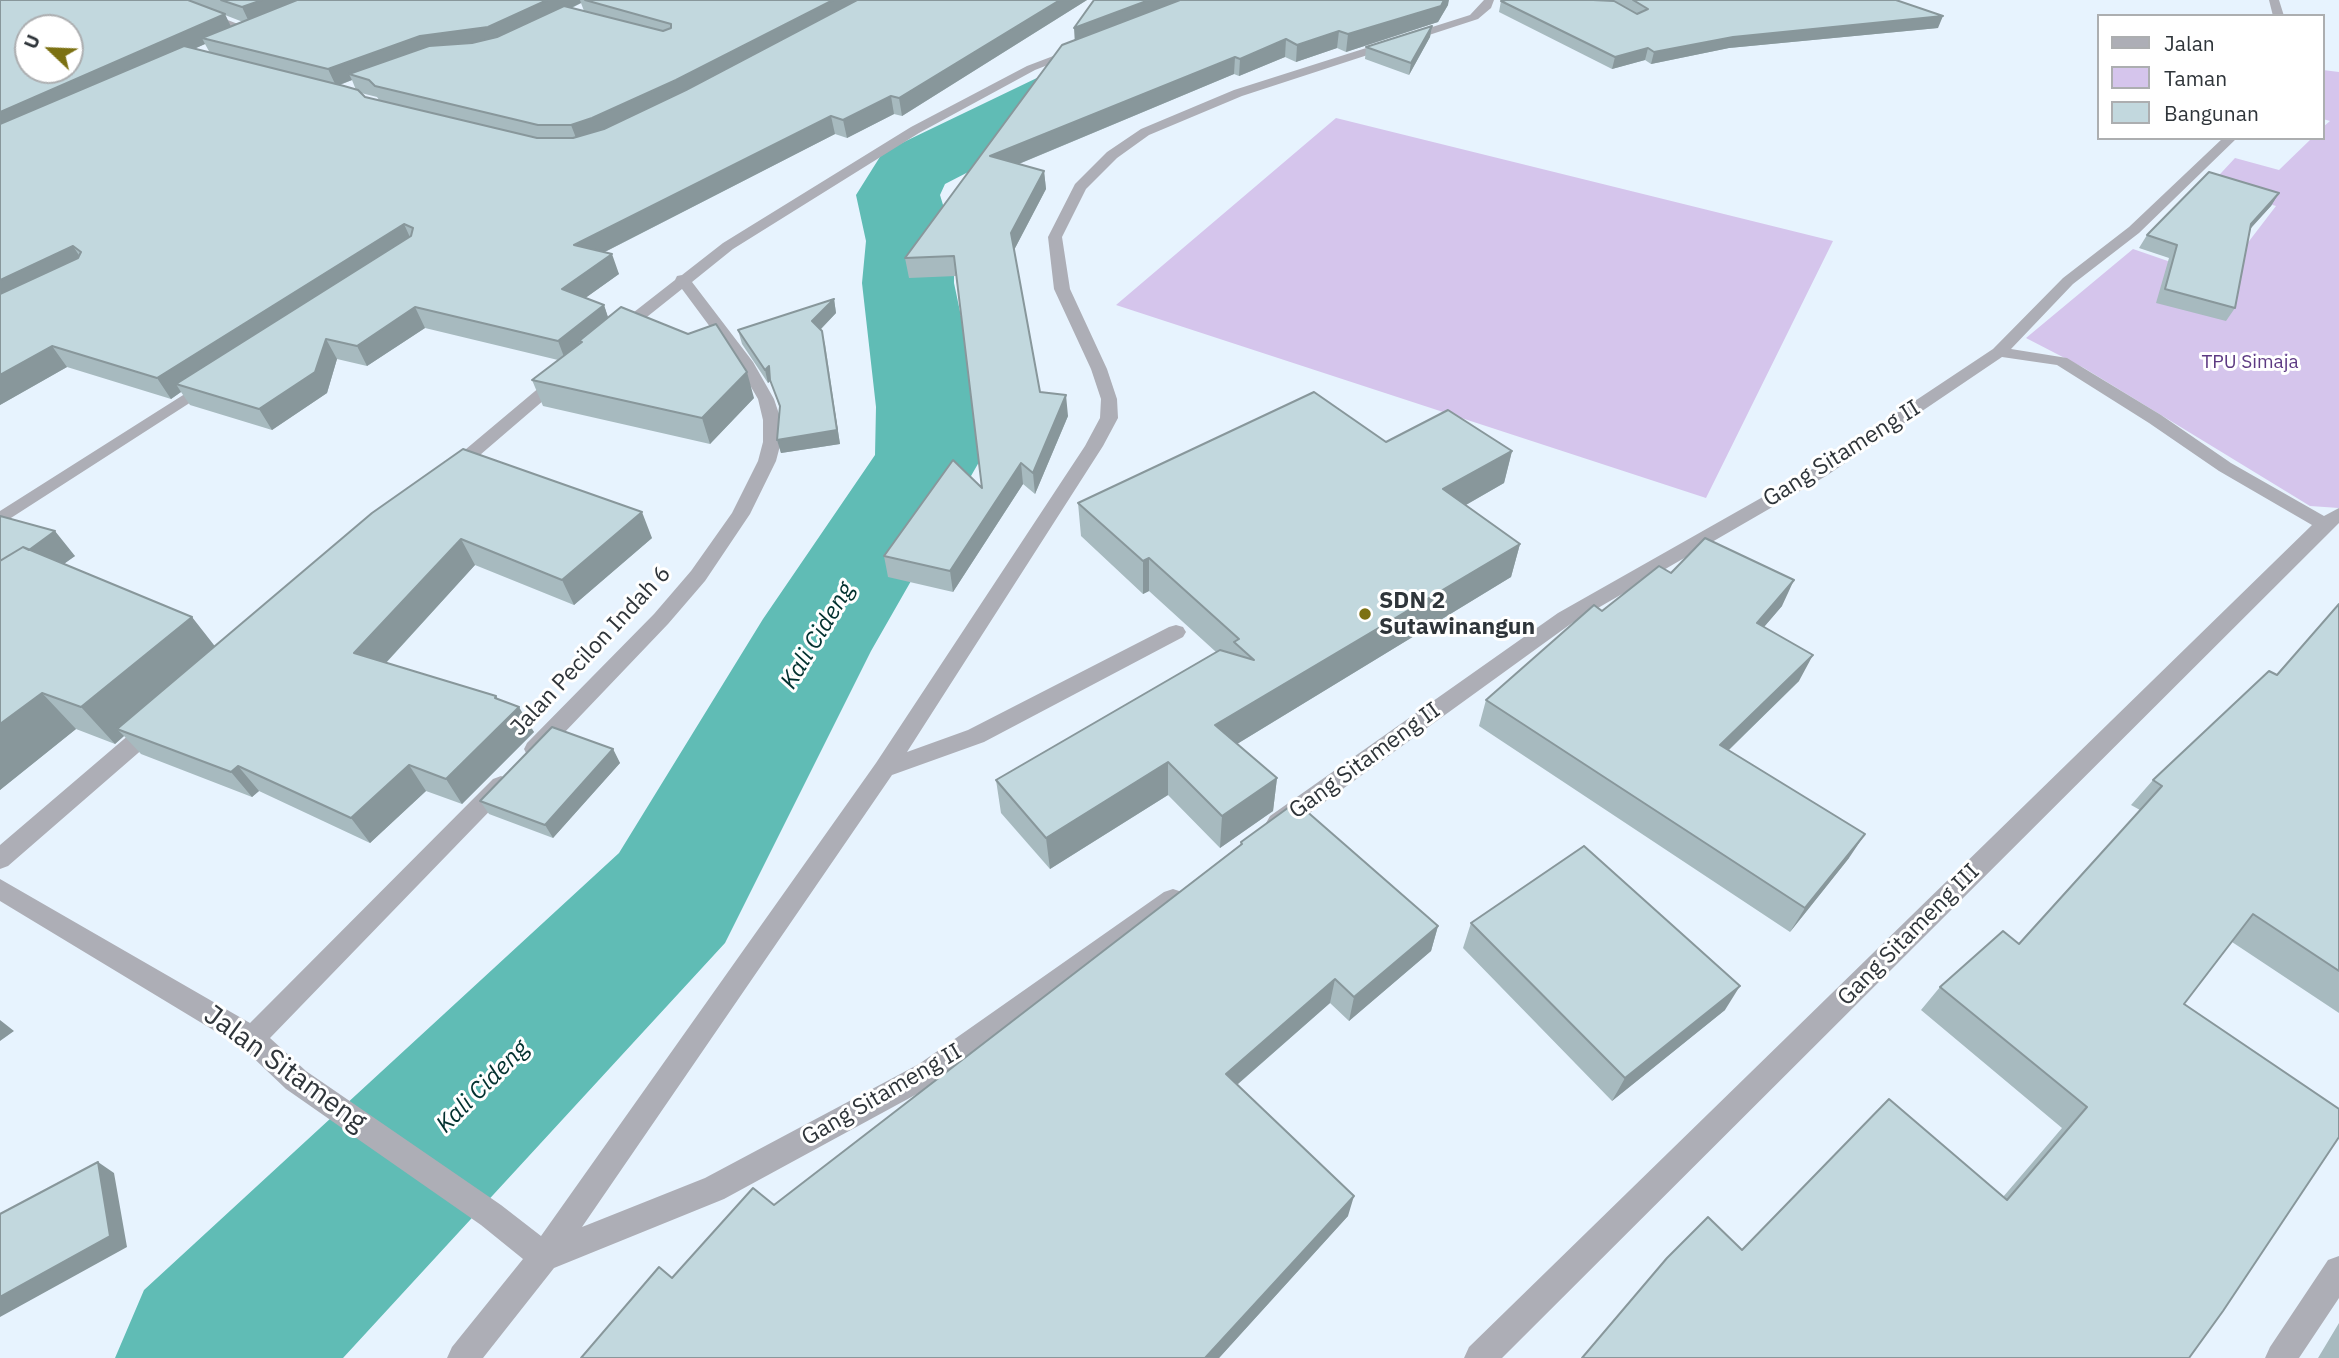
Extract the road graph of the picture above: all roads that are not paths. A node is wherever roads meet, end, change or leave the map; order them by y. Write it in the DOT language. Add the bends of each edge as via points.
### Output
graph roads {
  1 [pos="166,0"];
  2 [pos="1489,0"];
  3 [pos="251,32"];
  4 [pos="1090,45"];
  5 [pos="2229,140"];
  6 [pos="682,279"];
  7 [pos="606,341"];
  8 [pos="1999,352"];
  9 [pos="574,367"];
  10 [pos="219,377"];
  11 [pos="435,484"];
  12 [pos="0,519"];
  13 [pos="2332,519"];
  14 [pos="1175,632"];
  15 [pos="170,713"];
  16 [pos="884,769"];
  17 [pos="1258,838"];
  18 [pos="0,859"];
  19 [pos="1190,886"];
  20 [pos="0,889"];
  21 [pos="252,1039"];
  22 [pos="544,1257"];
  23 [pos="2339,1271"];
  24 [pos="463,1358"];
  25 [pos="1480,1358"];
  26 [pos="2281,1358"];
  1 -- 3 [label="street"];
  2 -- 16 [label="street" via="1474,18 1238,93 1144,132 1080,187 1055,237 1062,289 1099,369 1109,400 1109,418"];
  4 -- 6 [label="street" via="1031,68 915,130"];
  5 -- 8 [label="street, Gang Sitameng II" via="2134,230 2068,281"];
  6 -- 7 [label="street"];
  6 -- 21 [label="street, Jalan Pecilon Indah 6" via="747,365 769,410 772,442 767,461 741,514 661,619"];
  8 -- 13 [label="street" via="2061,361 2225,467"];
  8 -- 17 [label="street, Gang Sitameng II" via="1819,472 1564,618"];
  9 -- 11 [label="street"];
  10 -- 12 [label="street"];
  13 -- 25 [label="street, Gang Sitameng III"];
  14 -- 16 [label="street" via="976,736"];
  15 -- 18 [label="street"];
  16 -- 22 [label="street"];
  19 -- 22 [label="street, Gang Sitameng II" via="929,1073 714,1189"];
  20 -- 21 [label="street, Jalan Sitameng"];
  21 -- 22 [label="street, Jalan Sitameng" via="296,1080"];
  22 -- 24 [label="street"];
  23 -- 26 [label="street"];
}
